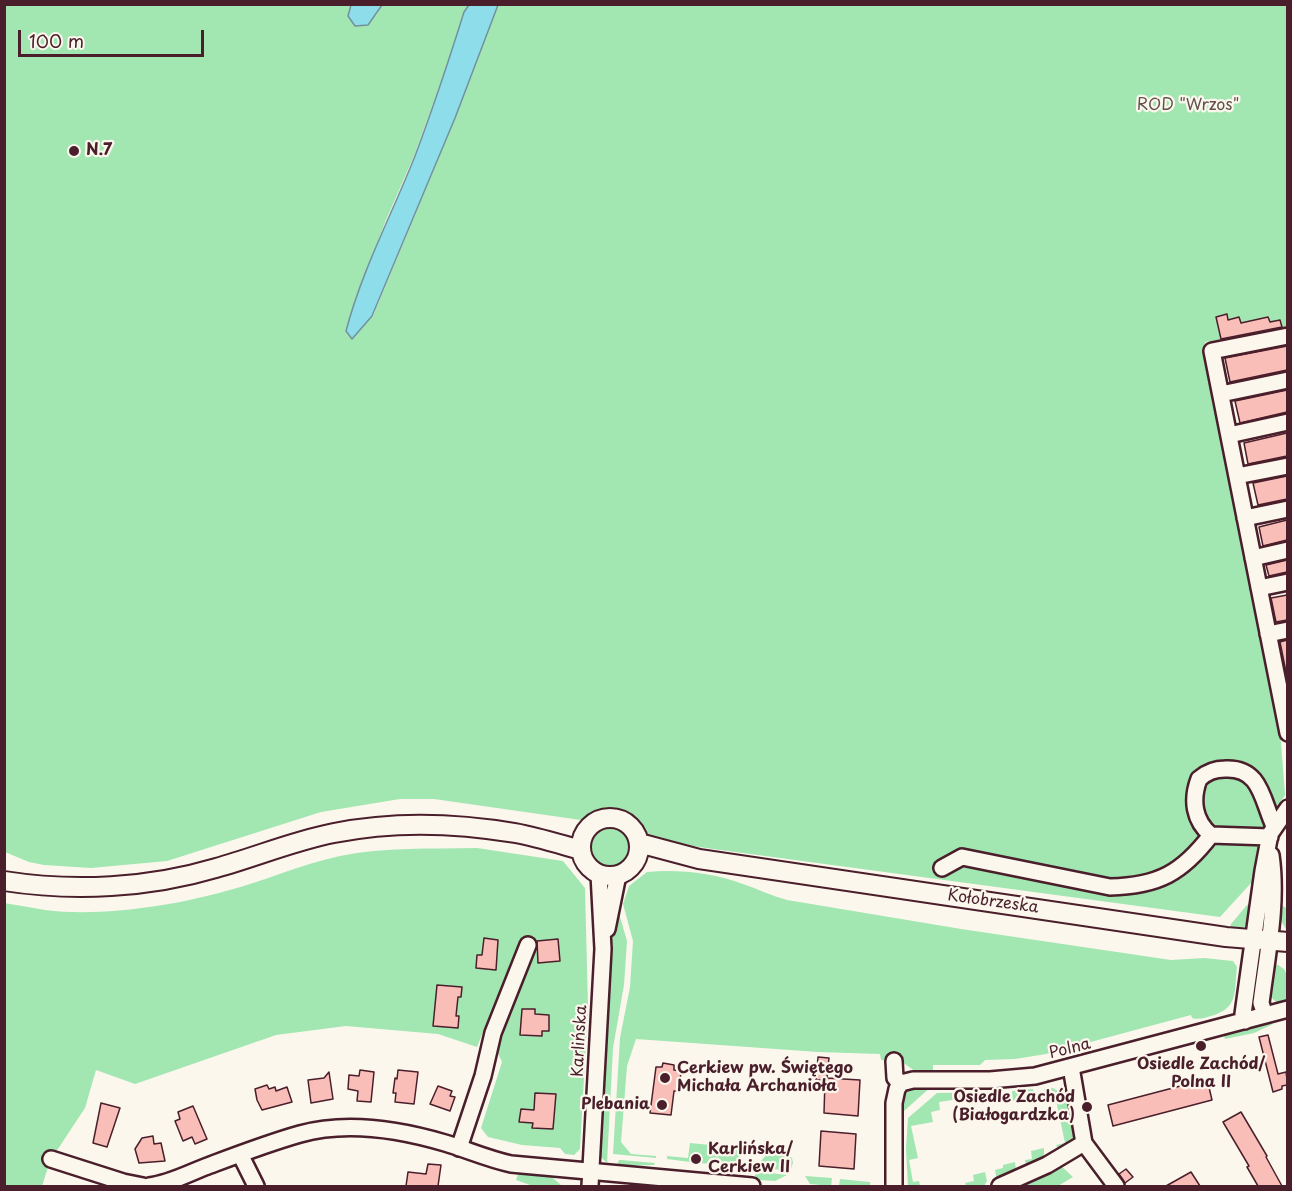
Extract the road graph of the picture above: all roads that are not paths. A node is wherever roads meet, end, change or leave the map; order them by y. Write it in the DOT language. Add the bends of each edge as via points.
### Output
graph roads {
  1 [pos="1287,336"];
  2 [pos="1287,380"];
  3 [pos="1221,394"];
  4 [pos="1287,422"];
  5 [pos="1229,435"];
  6 [pos="1287,466"];
  7 [pos="1237,476"];
  8 [pos="1287,508"];
  9 [pos="1245,518"];
  10 [pos="1287,550"];
  11 [pos="1253,558"];
  12 [pos="1287,582"];
  13 [pos="1259,588"];
  14 [pos="1287,630"];
  15 [pos="1268,634"];
  16 [pos="1282,674"];
  17 [pos="1286,723"];
  18 [pos="1287,808"];
  19 [pos="1211,835"];
  20 [pos="1271,835"];
  21 [pos="583,841"];
  22 [pos="637,852"];
  23 [pos="942,868"];
  24 [pos="599,874"];
  25 [pos="618,875"];
  26 [pos="4,881"];
  27 [pos="1261,940"];
  28 [pos="1287,942"];
  29 [pos="528,945"];
  30 [pos="603,949"];
  31 [pos="1287,1009"];
  32 [pos="1265,1015"];
  33 [pos="1245,1021"];
  34 [pos="894,1061"];
  35 [pos="1071,1067"];
  36 [pos="901,1083"];
  37 [pos="1084,1143"];
  38 [pos="459,1148"];
  39 [pos="240,1154"];
  40 [pos="51,1159"];
  41 [pos="590,1179"];
  42 [pos="143,1186"];
  43 [pos="149,1186"];
  44 [pos="256,1186"];
  45 [pos="744,1186"];
  46 [pos="894,1186"];
  47 [pos="1000,1186"];
  48 [pos="1116,1186"];
  1 -- 3 [label="street" via="1212,351"];
  2 -- 3 [label="street"];
  3 -- 5 [label="street"];
  4 -- 5 [label="street"];
  5 -- 7 [label="street"];
  6 -- 7 [label="street"];
  7 -- 9 [label="street"];
  8 -- 9 [label="street"];
  9 -- 11 [label="street"];
  10 -- 11 [label="street"];
  11 -- 13 [label="street"];
  12 -- 13 [label="street"];
  13 -- 15 [label="street"];
  14 -- 15 [label="street"];
  15 -- 16 [label="street"];
  16 -- 17 [label="street"];
  18 -- 20 [label="street"];
  19 -- 20 [label="street"];
  19 -- 20 [label="street" via="1194,807 1199,779 1214,770 1231,768 1249,774 1258,785"];
  19 -- 23 [label="street" via="1183,867 1164,878 1130,887 1110,887 962,857"];
  20 -- 27 [label="street" via="1273,900"];
  21 -- 22 [label="main road" via="596,822 611,818 633,829"];
  21 -- 24 [label="main road" via="585,862"];
  21 -- 26 [label="main road" via="450,825 367,828 304,840 216,868 155,882 77,886"];
  22 -- 25 [label="main road" via="629,869"];
  22 -- 27 [label="main road, Kołobrzeska"];
  24 -- 25 [label="main road"];
  24 -- 30 [label="street, Karlińska"];
  25 -- 30 [label="street, Karlińska"];
  27 -- 28 [label="main road, Kołobrzeska"];
  27 -- 32 [label="street" via="1261,1003"];
  27 -- 33 [label="street" via="1243,1014"];
  29 -- 38 [label="street" via="493,1033"];
  30 -- 41 [label="street, Karlińska"];
  31 -- 32 [label="street, Polna"];
  32 -- 33 [label="street, Polna"];
  33 -- 35 [label="street, Polna"];
  34 -- 36 [label="street" via="895,1078"];
  35 -- 36 [label="street, Polna" via="1020,1078"];
  35 -- 37 [label="street"];
  36 -- 46 [label="street" via="894,1103"];
  37 -- 47 [label="street"];
  37 -- 48 [label="street"];
  38 -- 39 [label="street" via="404,1133 345,1128 300,1134"];
  38 -- 41 [label="street" via="511,1164"];
  39 -- 43 [label="street"];
  39 -- 44 [label="street"];
  40 -- 42 [label="street"];
  41 -- 45 [label="street"];
}
